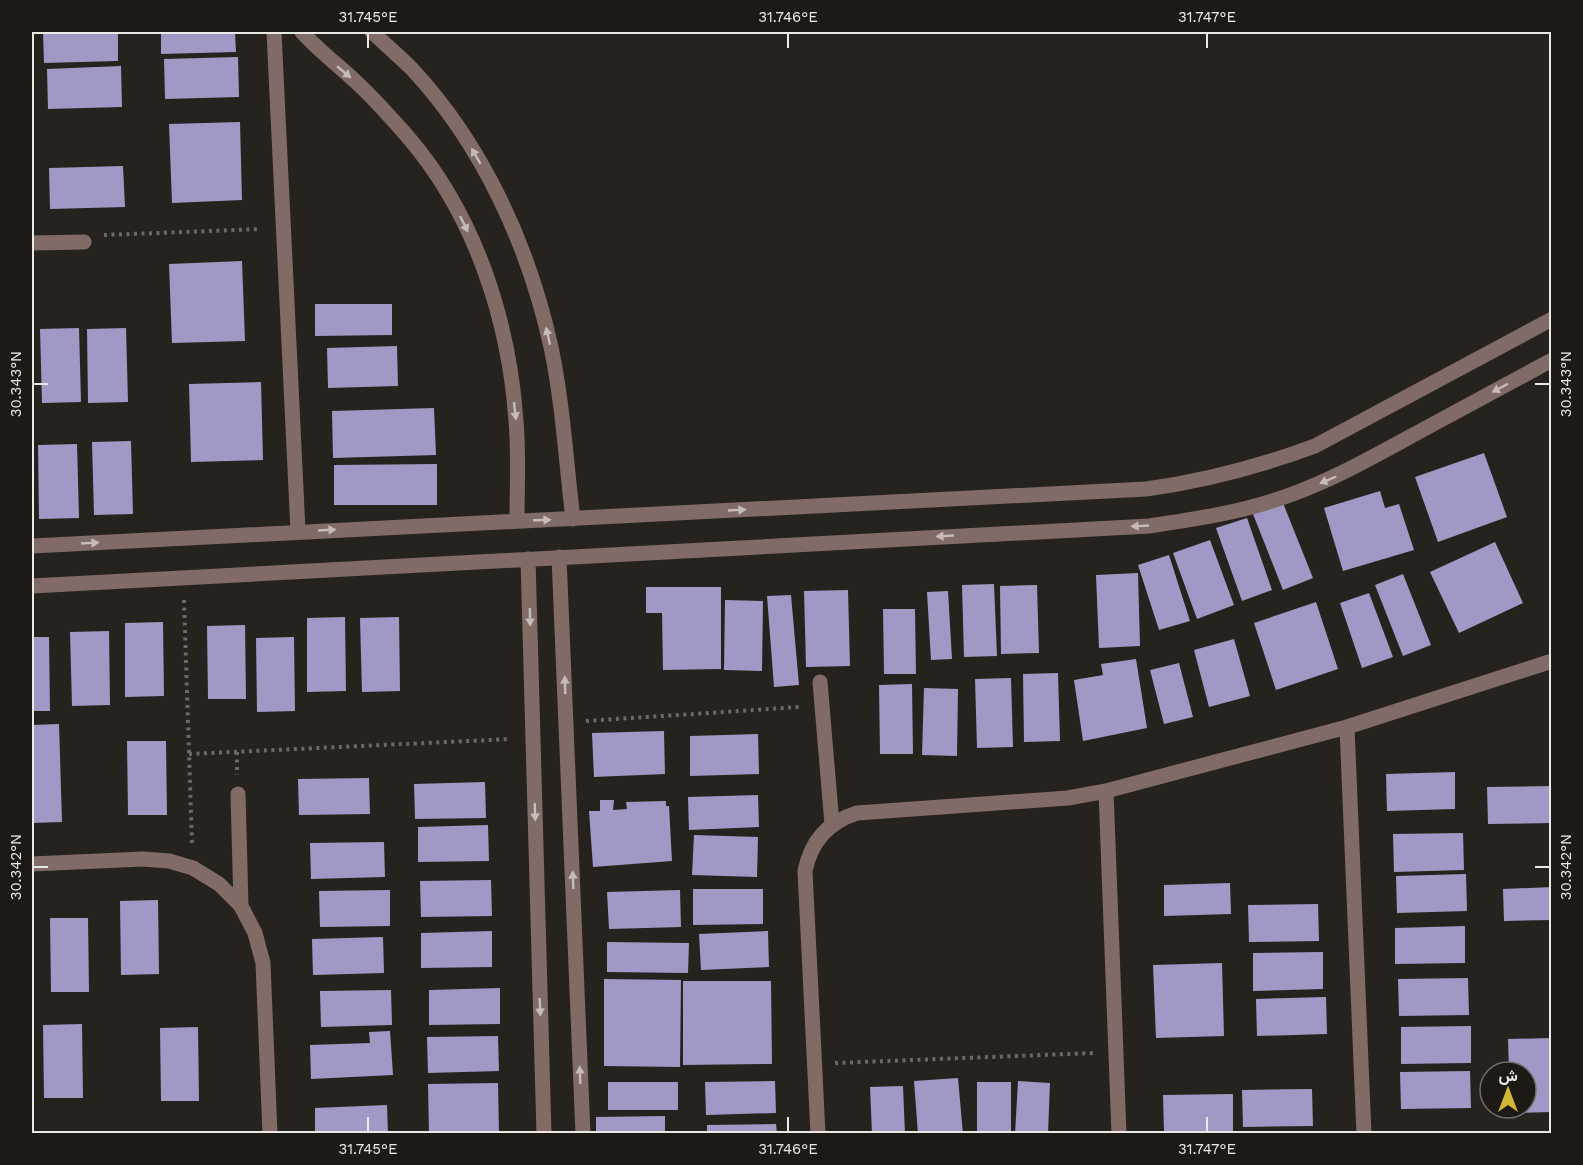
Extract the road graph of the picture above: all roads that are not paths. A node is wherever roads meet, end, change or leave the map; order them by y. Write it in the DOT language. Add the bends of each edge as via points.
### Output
graph roads {
  1 [pos="274,32"];
  2 [pos="302,32"];
  3 [pos="372,32"];
  4 [pos="84,242"];
  5 [pos="32,243"];
  6 [pos="1551,319"];
  7 [pos="1551,360"];
  8 [pos="573,519"];
  9 [pos="517,521"];
  10 [pos="298,531"];
  11 [pos="32,546"];
  12 [pos="559,557"];
  13 [pos="528,559"];
  14 [pos="32,586"];
  15 [pos="1551,661"];
  16 [pos="820,682"];
  17 [pos="1347,726"];
  18 [pos="1106,791"];
  19 [pos="238,794"];
  20 [pos="832,824"];
  21 [pos="32,864"];
  22 [pos="241,906"];
  23 [pos="270,1134"];
  24 [pos="544,1134"];
  25 [pos="583,1134"];
  26 [pos="818,1134"];
  27 [pos="1119,1134"];
  28 [pos="1364,1134"];
  1 -- 10 [label="street"];
  2 -- 9 [label="street, one-way" via="381,106 410,139 459,213 478,254 510,372 516,422"];
  8 -- 3 [label="street, one-way" via="551,349 516,235 471,148 443,108 412,70"];
  4 -- 5 [label="street"];
  8 -- 6 [label="street, one-way" via="1146,489 1189,483 1252,468 1315,446"];
  7 -- 12 [label="street, one-way" via="1329,480 1241,510 1149,526"];
  9 -- 8 [label="street, one-way"];
  10 -- 9 [label="street, one-way"];
  11 -- 10 [label="street, one-way"];
  12 -- 13 [label="street"];
  25 -- 12 [label="street, one-way"];
  13 -- 14 [label="street"];
  13 -- 24 [label="street, one-way"];
  15 -- 17 [label="street"];
  16 -- 20 [label="street"];
  17 -- 18 [label="street"];
  17 -- 28 [label="street"];
  18 -- 20 [label="street" via="1068,798 857,813"];
  18 -- 27 [label="street"];
  19 -- 22 [label="street"];
  20 -- 26 [label="street" via="813,844 805,871"];
  21 -- 22 [label="street" via="169,861 192,868 219,884"];
  22 -- 23 [label="street" via="255,933 262,963"];
}
